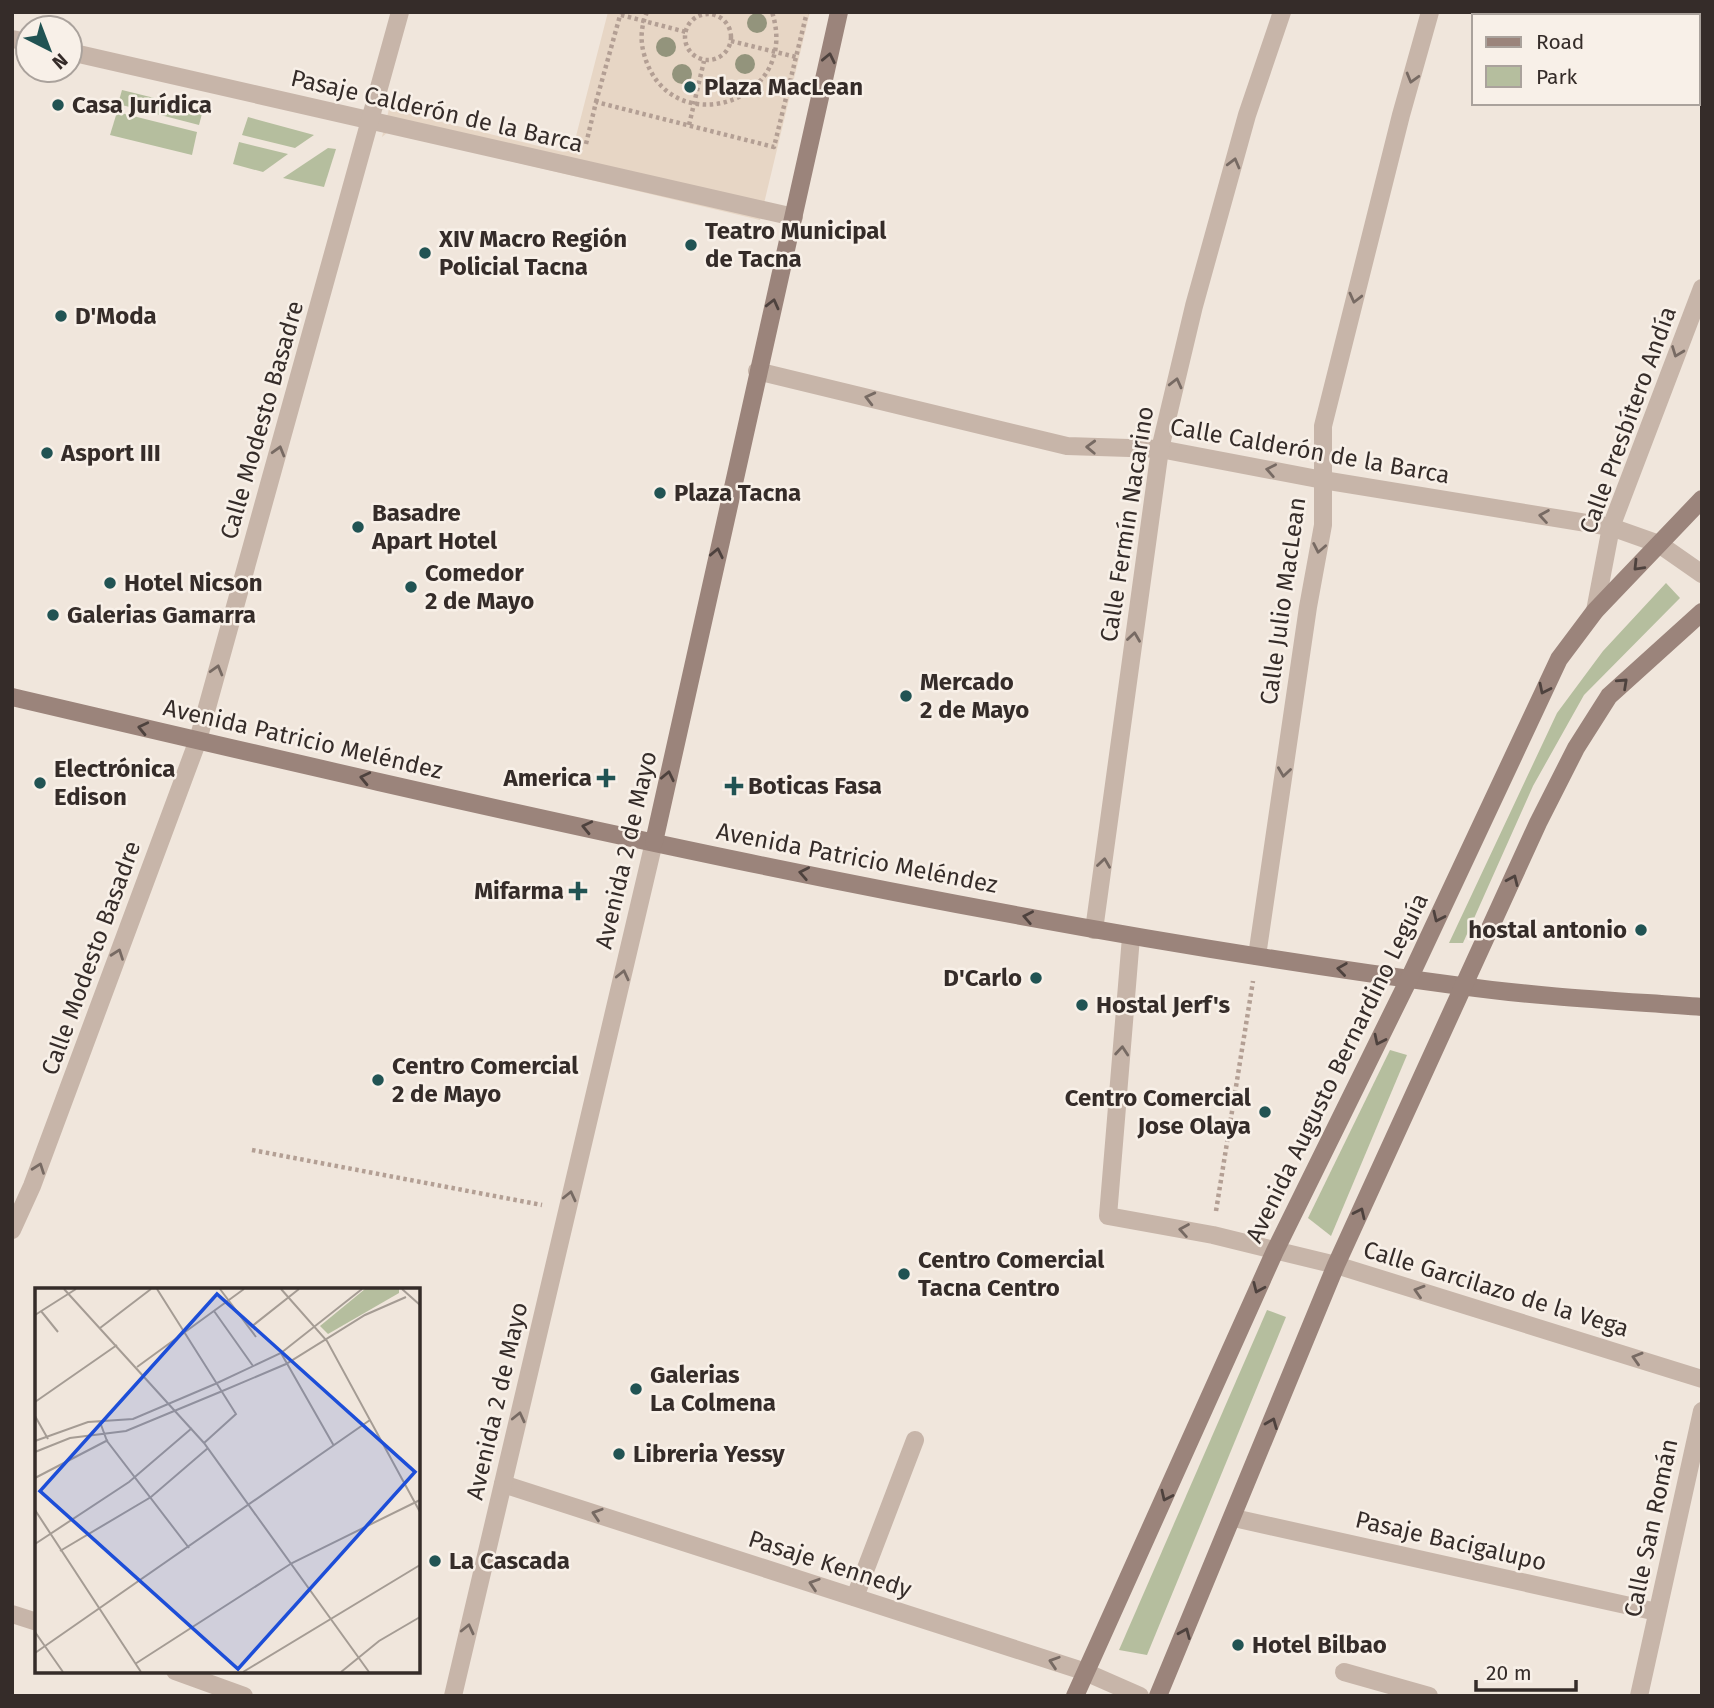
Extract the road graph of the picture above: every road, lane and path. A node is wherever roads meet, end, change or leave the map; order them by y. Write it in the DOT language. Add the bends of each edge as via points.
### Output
graph roads {
  1 [pos="400,12"];
  2 [pos="647,12"];
  3 [pos="772,12"];
  4 [pos="807,12"];
  5 [pos="839,12"];
  6 [pos="1282,12"];
  7 [pos="1430,12"];
  8 [pos="621,13"];
  9 [pos="712,13"];
  10 [pos="644,20"];
  11 [pos="685,32"];
  12 [pos="731,41"];
  13 [pos="775,52"];
  14 [pos="84,55"];
  15 [pos="796,57"];
  16 [pos="704,61"];
  17 [pos="596,102"];
  18 [pos="693,104"];
  19 [pos="372,121"];
  20 [pos="689,125"];
  21 [pos="581,169"];
  22 [pos="794,217"];
  23 [pos="1702,288"];
  24 [pos="757,371"];
  25 [pos="1160,449"];
  26 [pos="1323,480"];
  27 [pos="1702,499"];
  28 [pos="1611,527"];
  29 [pos="1659,544"];
  30 [pos="1702,574"];
  31 [pos="1595,611"];
  32 [pos="1702,612"];
  33 [pos="12,697"];
  34 [pos="198,740"];
  35 [pos="654,842"];
  36 [pos="1094,930"];
  37 [pos="1131,937"];
  38 [pos="1257,956"];
  39 [pos="1409,979"];
  40 [pos="1464,987"];
  41 [pos="1702,1007"];
  42 [pos="252,1150"];
  43 [pos="567,1210"];
  44 [pos="12,1230"];
  45 [pos="1213,1235"];
  46 [pos="1275,1251"];
  47 [pos="1336,1265"];
  48 [pos="1702,1379"];
  49 [pos="1702,1411"];
  50 [pos="915,1440"];
  51 [pos="503,1484"];
  52 [pos="1234,1518"];
  53 [pos="855,1597"];
  54 [pos="1657,1612"];
  55 [pos="12,1614"];
  56 [pos="35,1621"];
  57 [pos="1083,1671"];
  58 [pos="1344,1672"];
  59 [pos="181,1673"];
  60 [pos="1409,1693"];
  61 [pos="244,1696"];
  62 [pos="453,1696"];
  63 [pos="1075,1696"];
  64 [pos="1140,1696"];
  65 [pos="1158,1696"];
  66 [pos="1429,1696"];
  67 [pos="1639,1696"];
  1 -- 19 [label="street, Calle Modesto Basadre"];
  2 -- 10 [label="path"];
  3 -- 13 [label="path" via="777,27"];
  4 -- 15 [label="path"];
  22 -- 5 [label="main road, Avenida 2 de Mayo, one-way"];
  25 -- 6 [label="street, Calle Fermín Nacarino, one-way" via="1247,115"];
  7 -- 26 [label="street, Calle Julio MacLean, one-way" via="1323,426"];
  8 -- 10 [label="path"];
  8 -- 17 [label="path"];
  9 -- 11 [label="path" via="694,19"];
  9 -- 12 [label="path" via="728,25"];
  10 -- 11 [label="path"];
  10 -- 18 [label="path" via="641,43 647,65 659,84"];
  11 -- 16 [label="path" via="687,47"];
  12 -- 13 [label="path"];
  12 -- 16 [label="path" via="720,57"];
  13 -- 15 [label="path"];
  13 -- 18 [label="path" via="757,86 739,99 718,105"];
  14 -- 19 [label="street, Pasaje Calderón de la Barca"];
  15 -- 20 [label="path" via="774,146"];
  16 -- 18 [label="path"];
  17 -- 20 [label="path"];
  17 -- 21 [label="path"];
  18 -- 20 [label="path"];
  19 -- 21 [label="street, Pasaje Calderón de la Barca"];
  34 -- 19 [label="street, Calle Modesto Basadre, one-way"];
  21 -- 22 [label="street, Pasaje Calderón de la Barca"];
  24 -- 22 [label="main road, Avenida 2 de Mayo, one-way"];
  23 -- 28 [label="street, Calle Presbítero Andía, one-way"];
  25 -- 24 [label="street, Calle Calderón de la Barca, one-way" via="1067,446"];
  35 -- 24 [label="main road, Avenida 2 de Mayo, one-way"];
  26 -- 25 [label="street, Calle Calderón de la Barca, one-way"];
  36 -- 25 [label="street, Calle Fermín Nacarino, one-way"];
  28 -- 26 [label="street, Calle Calderón de la Barca, one-way"];
  26 -- 38 [label="street, Calle Julio MacLean, one-way" via="1323,525"];
  27 -- 29 [label="main road, Avenida Augusto Bernardino Leguía"];
  28 -- 29 [label="street, Calle Calderón de la Barca"];
  28 -- 31 [label="street, Calle Presbítero Andía"];
  29 -- 30 [label="street, Calle Calderón de la Barca"];
  29 -- 31 [label="main road, Avenida Augusto Bernardino Leguía, one-way"];
  31 -- 39 [label="main road, Avenida Augusto Bernardino Leguía, one-way" via="1559,659 1544,688"];
  40 -- 32 [label="main road, one-way" via="1538,823 1609,696"];
  34 -- 33 [label="main road, Avenida Patricio Meléndez, one-way"];
  35 -- 34 [label="main road, Avenida Patricio Meléndez, one-way"];
  44 -- 34 [label="street, Calle Modesto Basadre, one-way"];
  36 -- 35 [label="main road, Avenida Patricio Meléndez, one-way"];
  43 -- 35 [label="street, Avenida 2 de Mayo, one-way"];
  36 -- 37 [label="main road, Avenida Patricio Meléndez"];
  37 -- 38 [label="main road, Avenida Patricio Meléndez"];
  45 -- 37 [label="street, Calle Garcilazo de la Vega, one-way" via="1108,1216"];
  39 -- 38 [label="main road, Avenida Patricio Meléndez, one-way"];
  38 -- 45 [label="path"];
  39 -- 40 [label="main road, Avenida Patricio Meléndez"];
  39 -- 46 [label="main road, Avenida Augusto Bernardino Leguía, one-way"];
  40 -- 41 [label="main road, Avenida Patricio Meléndez"];
  47 -- 40 [label="main road, one-way"];
  42 -- 43 [label="path"];
  51 -- 43 [label="street, Avenida 2 de Mayo, one-way"];
  45 -- 46 [label="street, Calle Garcilazo de la Vega"];
  46 -- 47 [label="street, Calle Garcilazo de la Vega"];
  46 -- 57 [label="main road, Avenida Augusto Bernardino Leguía, one-way"];
  48 -- 47 [label="street, Calle Garcilazo de la Vega, one-way"];
  52 -- 47 [label="main road, one-way"];
  49 -- 54 [label="street, Calle San Román"];
  50 -- 53 [label="street"];
  53 -- 51 [label="street, Pasaje Kennedy, one-way"];
  62 -- 51 [label="street, Avenida 2 de Mayo, one-way"];
  52 -- 54 [label="street, Pasaje Bacigalupo"];
  65 -- 52 [label="main road, one-way"];
  57 -- 53 [label="street, Pasaje Kennedy, one-way"];
  54 -- 67 [label="street, Calle San Román"];
  55 -- 56 [label="street"];
  57 -- 63 [label="main road, Avenida Augusto Bernardino Leguía"];
  57 -- 64 [label="street, Pasaje Kennedy"];
  58 -- 60 [label="street"];
  59 -- 61 [label="street"];
  60 -- 66 [label="street"];
}
